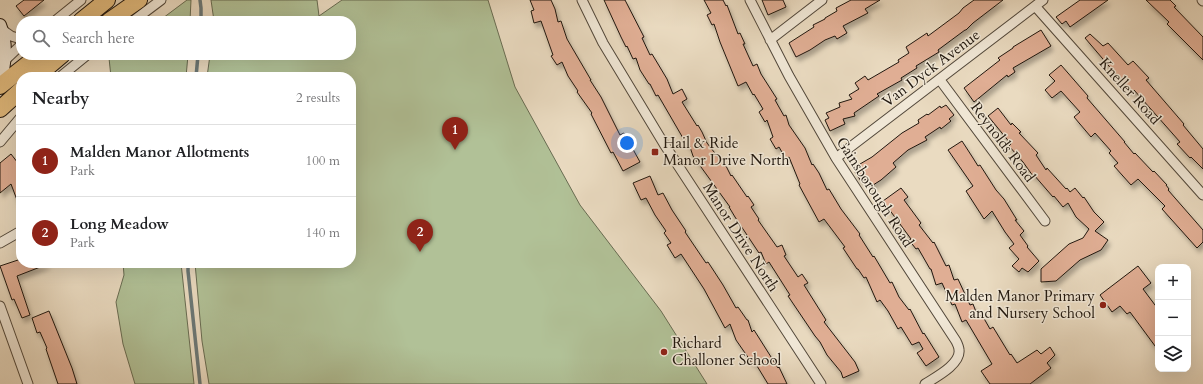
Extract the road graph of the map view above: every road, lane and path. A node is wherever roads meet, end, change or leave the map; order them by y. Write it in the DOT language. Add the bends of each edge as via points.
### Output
graph roads {
  1 [pos="81,0"];
  2 [pos="107,0"];
  3 [pos="139,0"];
  4 [pos="161,0"];
  5 [pos="582,0"];
  6 [pos="750,0"];
  7 [pos="822,0"];
  8 [pos="1044,0"];
  9 [pos="1035,6"];
  10 [pos="61,16"];
  11 [pos="87,16"];
  12 [pos="117,16"];
  13 [pos="140,16"];
  14 [pos="1,27"];
  15 [pos="16,38"];
  16 [pos="770,40"];
  17 [pos="16,50"];
  18 [pos="33,60"];
  19 [pos="56,60"];
  20 [pos="81,60"];
  21 [pos="2,63"];
  22 [pos="18,72"];
  23 [pos="42,72"];
  24 [pos="66,72"];
  25 [pos="16,73"];
  26 [pos="0,80"];
  27 [pos="940,80"];
  28 [pos="0,86"];
  29 [pos="16,95"];
  30 [pos="0,109"];
  31 [pos="16,123"];
  32 [pos="0,142"];
  33 [pos="836,158"];
  34 [pos="1203,195"];
  35 [pos="1045,221"];
  36 [pos="16,234"];
  37 [pos="0,243"];
  38 [pos="0,306"];
  39 [pos="28,384"];
  40 [pos="821,384"];
  41 [pos="925,384"];
  1 -- 10 [label="street"];
  2 -- 11 [label="highway"];
  3 -- 12 [label="highway"];
  4 -- 13 [label="street"];
  5 -- 40 [label="street, Manor Drive North" via="603,43 664,144"];
  6 -- 16 [label="street, Gainsborough Road"];
  7 -- 16 [label="street"];
  8 -- 9 [label="street, Van Dyck Avenue"];
  9 -- 27 [label="street, Van Dyck Avenue"];
  9 -- 34 [label="street, Kneller Road"];
  14 -- 15 [label="street"];
  14 -- 21 [label="street"];
  16 -- 33 [label="street, Gainsborough Road"];
  17 -- 21 [label="street"];
  18 -- 22 [label="highway"];
  19 -- 23 [label="highway"];
  20 -- 24 [label="street"];
  21 -- 26 [label="street"];
  25 -- 28 [label="highway"];
  27 -- 33 [label="street, Van Dyck Avenue"];
  27 -- 35 [label="street, Reynolds Road"];
  29 -- 30 [label="highway"];
  31 -- 32 [label="street"];
  33 -- 41 [label="street, Gainsborough Road" via="958,345 959,357 954,364"];
  36 -- 37 [label="street"];
  38 -- 39 [label="street"];
}
